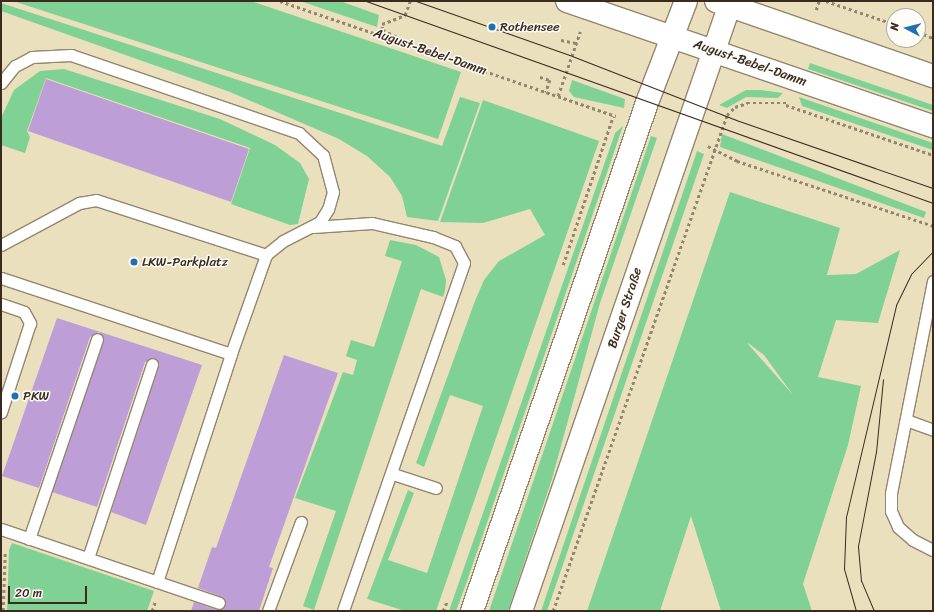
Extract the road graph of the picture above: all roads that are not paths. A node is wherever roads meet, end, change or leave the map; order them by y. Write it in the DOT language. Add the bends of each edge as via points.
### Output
graph roads {
  1 [pos="567,1"];
  2 [pos="686,1"];
  3 [pos="725,2"];
  4 [pos="672,36"];
  5 [pos="712,50"];
  6 [pos="933,76"];
  7 [pos="1,83"];
  8 [pos="933,126"];
  9 [pos="312,227"];
  10 [pos="1,245"];
  11 [pos="266,255"];
  12 [pos="1,278"];
  13 [pos="933,281"];
  14 [pos="1,304"];
  15 [pos="97,339"];
  16 [pos="231,354"];
  17 [pos="152,364"];
  18 [pos="1,412"];
  19 [pos="906,420"];
  20 [pos="933,430"];
  21 [pos="393,474"];
  22 [pos="436,488"];
  23 [pos="301,522"];
  24 [pos="3,530"];
  25 [pos="29,538"];
  26 [pos="933,550"];
  27 [pos="88,558"];
  28 [pos="157,582"];
  29 [pos="219,603"];
  30 [pos="268,611"];
  31 [pos="343,611"];
  32 [pos="472,611"];
  33 [pos="521,611"];
  1 -- 4 [label="street, August-Bebel-Damm"];
  2 -- 4 [label="street"];
  3 -- 5 [label="street, Burger Straße"];
  3 -- 6 [label="street"];
  4 -- 5 [label="street, August-Bebel-Damm"];
  4 -- 32 [label="street"];
  5 -- 8 [label="street, August-Bebel-Damm"];
  5 -- 33 [label="street, Burger Straße"];
  7 -- 9 [label="lane" via="26,59 64,54 299,133 323,155 333,186 326,215"];
  9 -- 11 [label="lane" via="273,247"];
  9 -- 21 [label="lane" via="380,225 453,244 463,257 460,281"];
  10 -- 11 [label="lane" via="79,203 96,200"];
  11 -- 16 [label="lane"];
  12 -- 16 [label="lane"];
  13 -- 19 [label="lane"];
  14 -- 18 [label="lane" via="24,312 30,323"];
  15 -- 25 [label="lane"];
  16 -- 28 [label="lane"];
  17 -- 27 [label="lane"];
  19 -- 20 [label="lane"];
  19 -- 26 [label="lane" via="891,494 891,511 903,531"];
  21 -- 22 [label="lane"];
  21 -- 31 [label="lane"];
  23 -- 30 [label="lane"];
  24 -- 25 [label="lane"];
  25 -- 27 [label="lane"];
  27 -- 28 [label="lane"];
  28 -- 29 [label="lane"];
}
